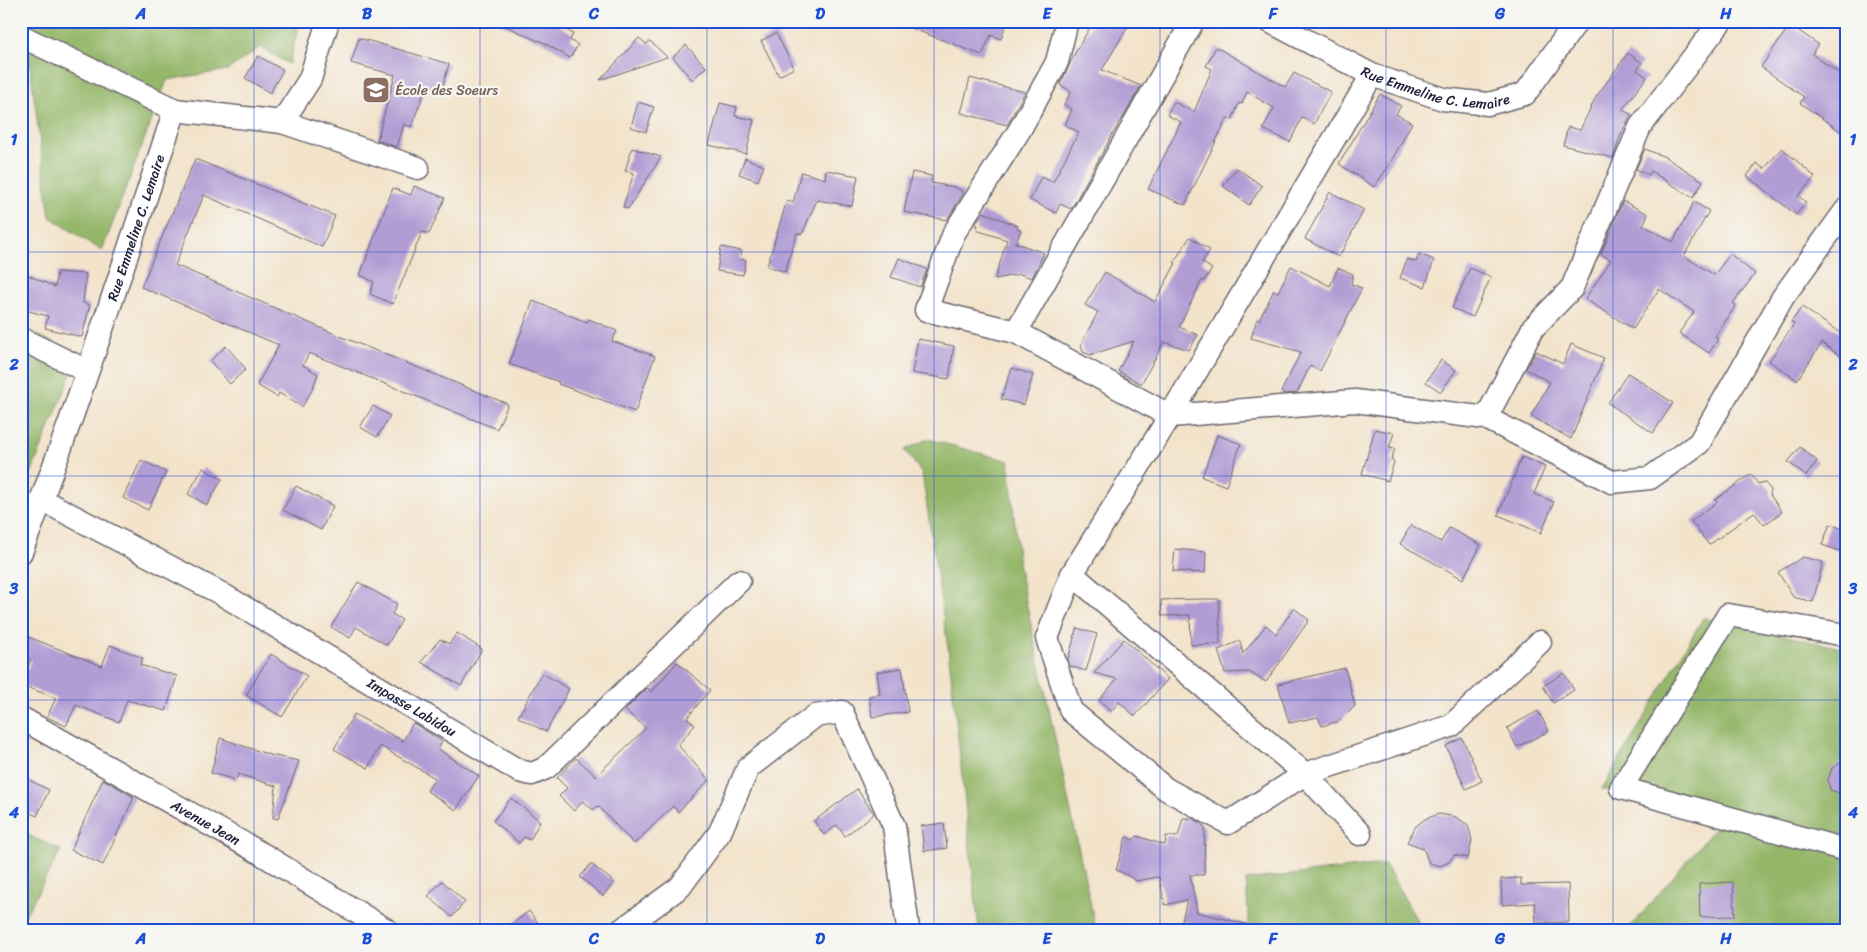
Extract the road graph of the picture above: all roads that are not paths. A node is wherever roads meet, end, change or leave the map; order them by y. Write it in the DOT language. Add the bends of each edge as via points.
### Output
graph roads {
  1 [pos="328,21"];
  2 [pos="1067,21"];
  3 [pos="1193,21"];
  4 [pos="1269,21"];
  5 [pos="1578,21"];
  6 [pos="1721,21"];
  7 [pos="1301,29"];
  8 [pos="21,36"];
  9 [pos="1372,74"];
  10 [pos="175,110"];
  11 [pos="282,122"];
  12 [pos="418,168"];
  13 [pos="1846,210"];
  14 [pos="1016,332"];
  15 [pos="21,339"];
  16 [pos="87,371"];
  17 [pos="1170,416"];
  18 [pos="1486,418"];
  19 [pos="42,500"];
  20 [pos="21,552"];
  21 [pos="1072,574"];
  22 [pos="739,581"];
  23 [pos="1846,635"];
  24 [pos="1540,642"];
  25 [pos="21,718"];
  26 [pos="1305,774"];
  27 [pos="1360,834"];
  28 [pos="1846,850"];
  29 [pos="908,928"];
  30 [pos="388,931"];
  31 [pos="620,931"];
  1 -- 11 [label="street" via="310,79"];
  2 -- 14 [label="street" via="1056,62 1019,131 954,233 926,310"];
  3 -- 14 [label="street"];
  4 -- 7 [label="street, Rue Emmeline C. Lemaire"];
  5 -- 9 [label="street, Rue Emmeline C. Lemaire" via="1525,94 1488,104 1443,99"];
  6 -- 18 [label="street" via="1640,126 1572,288 1533,328"];
  7 -- 9 [label="street, Rue Emmeline C. Lemaire"];
  8 -- 10 [label="street"];
  9 -- 17 [label="street"];
  10 -- 11 [label="street"];
  10 -- 16 [label="street, Rue Emmeline C. Lemaire"];
  11 -- 12 [label="street"];
  13 -- 18 [label="street" via="1783,297 1699,443 1650,478 1612,482"];
  14 -- 17 [label="street"];
  15 -- 16 [label="street"];
  16 -- 19 [label="street, Rue Emmeline C. Lemaire"];
  17 -- 18 [label="street" via="1355,401"];
  17 -- 21 [label="street"];
  19 -- 20 [label="street, Rue Emmeline C. Lemaire"];
  19 -- 22 [label="street, Impasse Labidou" via="220,593 519,771 532,774 546,768"];
  21 -- 26 [label="street"];
  21 -- 26 [label="street" via="1047,638 1071,710 1166,789 1228,823"];
  23 -- 28 [label="street" via="1728,615 1621,788"];
  24 -- 26 [label="street" via="1451,726"];
  25 -- 30 [label="street, Avenue Jean" via="262,854"];
  26 -- 27 [label="street"];
  29 -- 31 [label="street" via="894,826 842,712 815,716 748,768 720,832 680,887"];
}
